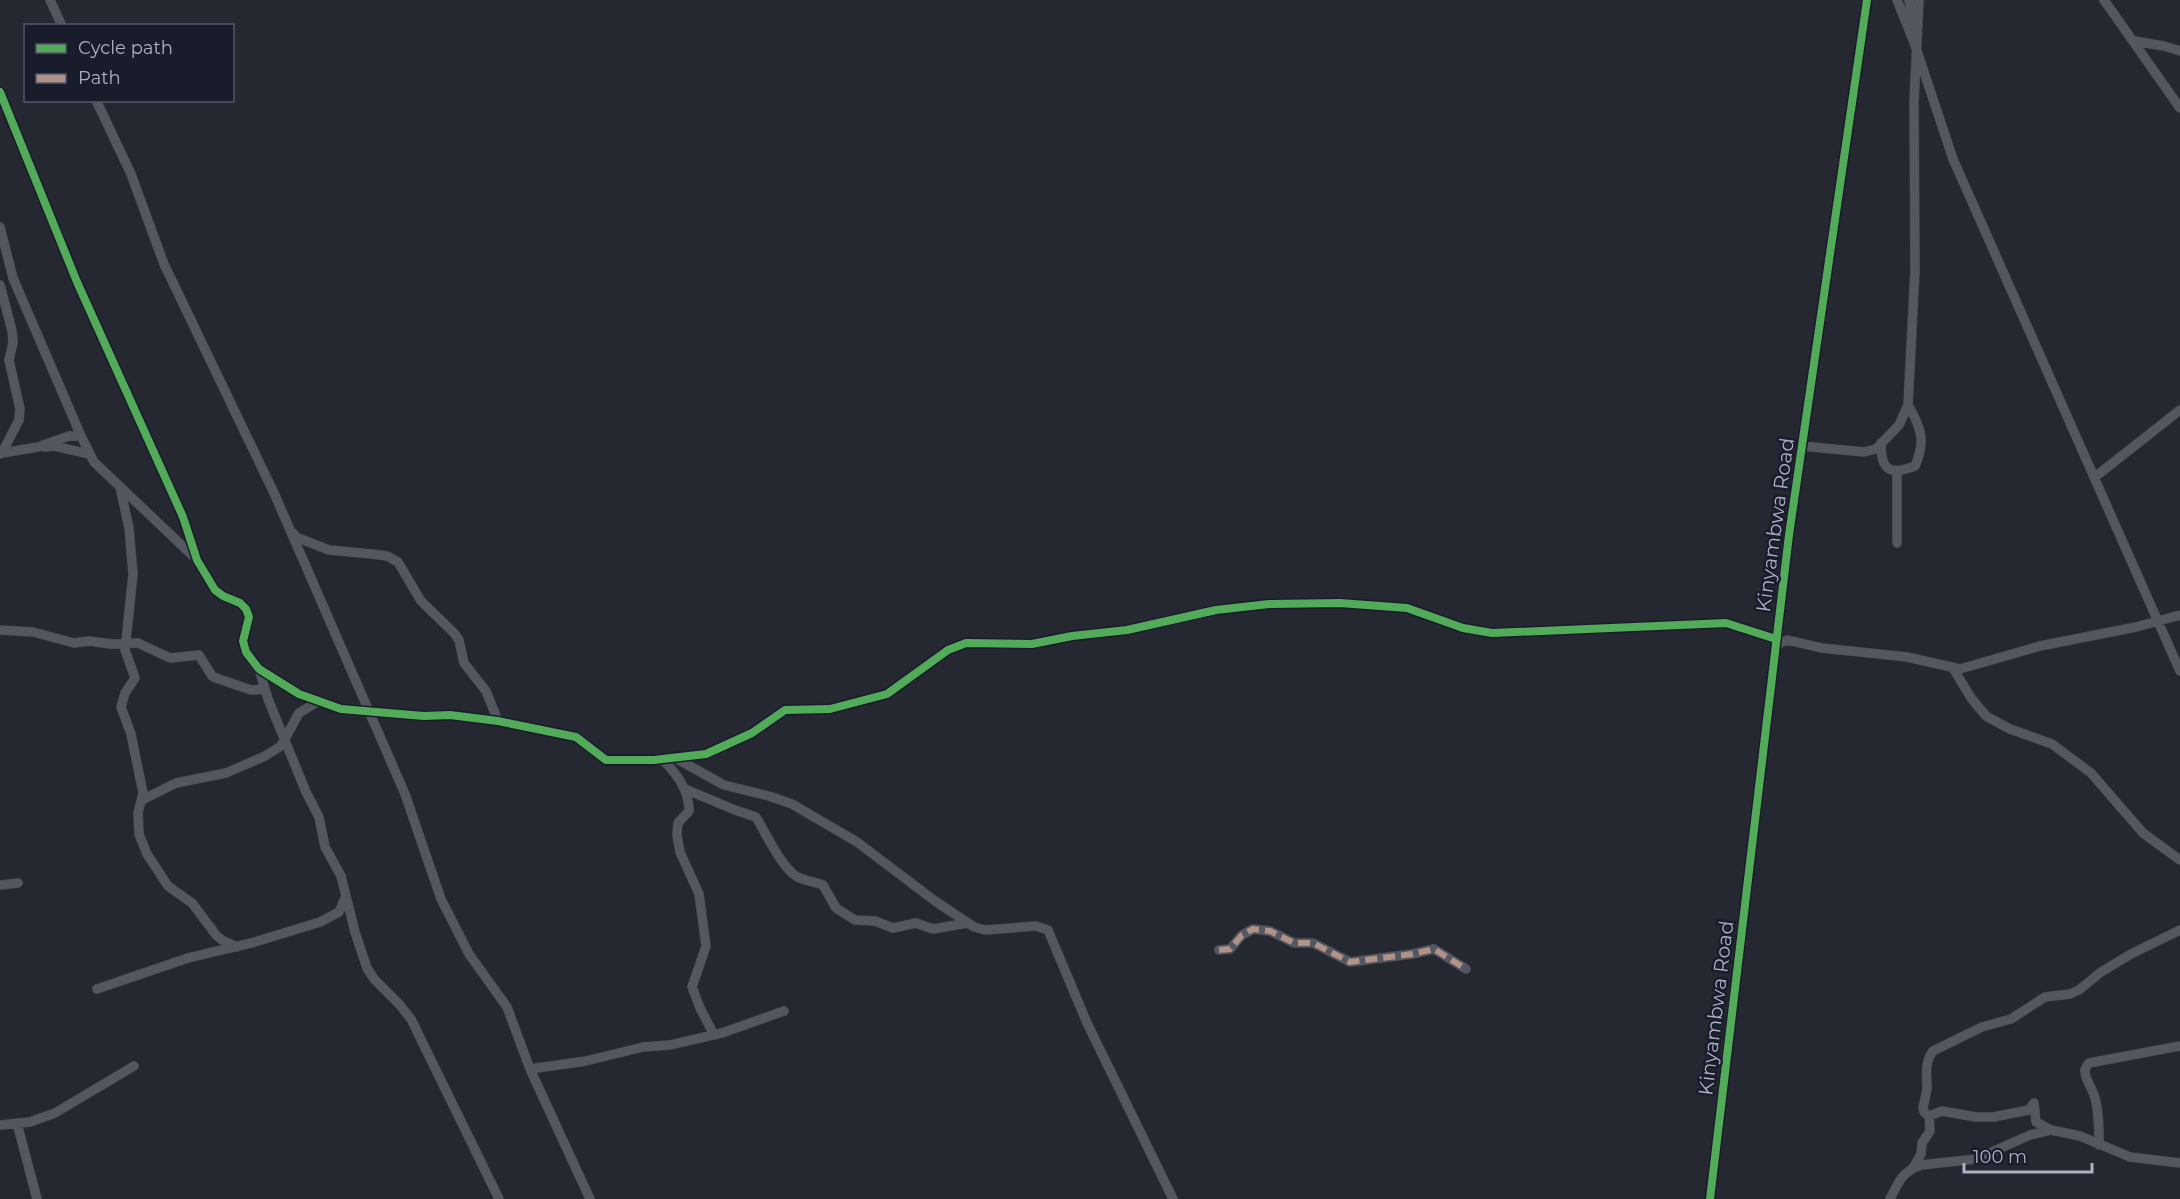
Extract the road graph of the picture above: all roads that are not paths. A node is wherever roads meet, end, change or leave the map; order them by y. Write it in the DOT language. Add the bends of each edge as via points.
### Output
graph roads {
  1 [pos="50,0"];
  2 [pos="1867,0"];
  3 [pos="1897,0"];
  4 [pos="1909,0"];
  5 [pos="1918,0"];
  6 [pos="2104,0"];
  7 [pos="61,24"];
  8 [pos="2134,40"];
  9 [pos="1916,47"];
  10 [pos="2180,51"];
  11 [pos="0,92"];
  12 [pos="97,102"];
  13 [pos="2180,108"];
  14 [pos="0,227"];
  15 [pos="0,285"];
  16 [pos="1908,405"];
  17 [pos="2180,410"];
  18 [pos="81,436"];
  19 [pos="1881,443"];
  20 [pos="1802,446"];
  21 [pos="38,447"];
  22 [pos="1,453"];
  23 [pos="89,454"];
  24 [pos="1897,471"];
  25 [pos="2095,477"];
  26 [pos="120,487"];
  27 [pos="291,531"];
  28 [pos="1897,543"];
  29 [pos="197,560"];
  30 [pos="2180,615"];
  31 [pos="2159,621"];
  32 [pos="0,630"];
  33 [pos="1776,642"];
  34 [pos="125,644"];
  35 [pos="1953,668"];
  36 [pos="259,669"];
  37 [pos="2180,671"];
  38 [pos="265,689"];
  39 [pos="318,701"];
  40 [pos="370,712"];
  41 [pos="498,721"];
  42 [pos="285,739"];
  43 [pos="676,759"];
  44 [pos="663,760"];
  45 [pos="685,789"];
  46 [pos="142,800"];
  47 [pos="2180,860"];
  48 [pos="18,883"];
  49 [pos="0,885"];
  50 [pos="346,896"];
  51 [pos="968,923"];
  52 [pos="2180,930"];
  53 [pos="237,947"];
  54 [pos="1219,950"];
  55 [pos="1466,969"];
  56 [pos="97,989"];
  57 [pos="784,1011"];
  58 [pos="714,1035"];
  59 [pos="2180,1046"];
  60 [pos="134,1066"];
  61 [pos="530,1069"];
  62 [pos="1929,1116"];
  63 [pos="17,1123"];
  64 [pos="0,1125"];
  65 [pos="2050,1130"];
  66 [pos="2099,1145"];
  67 [pos="2180,1163"];
  68 [pos="1913,1168"];
  69 [pos="37,1199"];
  70 [pos="499,1199"];
  71 [pos="590,1199"];
  72 [pos="1173,1199"];
  73 [pos="1710,1199"];
  74 [pos="1890,1199"];
  1 -- 7 [label="street"];
  2 -- 20 [label="street, Kinyambwa Road"];
  3 -- 9 [label="street"];
  4 -- 9 [label="street"];
  5 -- 9 [label="street"];
  6 -- 8 [label="street"];
  8 -- 10 [label="street"];
  8 -- 13 [label="street"];
  9 -- 16 [label="street" via="1915,270"];
  9 -- 25 [label="street" via="1953,159"];
  11 -- 29 [label="street" via="77,282 183,517"];
  12 -- 27 [label="street" via="131,174 164,264"];
  14 -- 18 [label="street" via="13,278"];
  15 -- 22 [label="street" via="12,331 9,360 20,409 19,420"];
  16 -- 19 [label="street" via="1899,425"];
  16 -- 24 [label="street" via="1919,423 1921,453 1915,466"];
  17 -- 25 [label="street"];
  18 -- 21 [label="street"];
  18 -- 23 [label="street"];
  19 -- 20 [label="street" via="1864,452"];
  19 -- 24 [label="street" via="1881,460"];
  20 -- 33 [label="street, Kinyambwa Road"];
  21 -- 22 [label="street"];
  21 -- 23 [label="street" via="54,446"];
  23 -- 26 [label="street"];
  24 -- 28 [label="street"];
  25 -- 31 [label="street"];
  26 -- 29 [label="street"];
  26 -- 34 [label="street" via="133,574"];
  27 -- 40 [label="street"];
  27 -- 41 [label="street" via="296,537 329,550 387,556 398,562 421,601 459,640 464,663 486,691"];
  29 -- 36 [label="street" via="215,590 246,609 249,616 243,641"];
  30 -- 31 [label="street"];
  31 -- 35 [label="street"];
  31 -- 37 [label="street"];
  32 -- 34 [label="street" via="74,643"];
  33 -- 35 [label="street" via="1787,640 1822,648 1907,657"];
  33 -- 43 [label="street" via="1726,623 1492,633 1463,628 1407,608 1340,603 1269,604 1032,644 966,643 948,650 887,694 830,709 784,711 727,746"];
  33 -- 73 [label="street, Kinyambwa Road"];
  34 -- 38 [label="street" via="142,644 170,658 199,655 212,676 251,690"];
  34 -- 46 [label="street" via="135,678 121,707 131,734"];
  35 -- 47 [label="street" via="1986,716 2052,744 2091,773 2142,833"];
  36 -- 38 [label="street"];
  36 -- 39 [label="street"];
  38 -- 42 [label="street"];
  39 -- 40 [label="street" via="341,709"];
  39 -- 42 [label="street" via="298,713"];
  40 -- 41 [label="street"];
  40 -- 61 [label="street" via="405,794 441,899 469,954 507,1008"];
  41 -- 44 [label="street" via="576,737 606,760"];
  42 -- 46 [label="street" via="276,750 233,770 187,779"];
  42 -- 50 [label="street" via="319,817 325,847 341,876"];
  43 -- 44 [label="street"];
  43 -- 51 [label="street" via="724,785 792,804 857,842"];
  44 -- 45 [label="street"];
  45 -- 51 [label="street" via="756,817 792,873 823,885 836,908 850,919 875,921 893,928 916,923 933,929"];
  45 -- 58 [label="street" via="689,811 678,823 677,834 680,852 699,894 705,946 692,987"];
  46 -- 53 [label="street" via="137,821 139,834 160,876 192,903 216,935"];
  48 -- 49 [label="street"];
  50 -- 53 [label="street" via="333,916"];
  50 -- 70 [label="street" via="367,968 411,1019"];
  51 -- 72 [label="street" via="985,930 1036,926 1048,930 1090,1030"];
  52 -- 62 [label="street" via="2101,972 2079,990 2045,997 2011,1020 1982,1027 1933,1051 1925,1072 1923,1108"];
  53 -- 56 [label="street" via="188,958"];
  54 -- 55 [label="street" via="1230,949 1253,929 1270,931 1294,943 1313,943 1350,962 1434,948"];
  57 -- 58 [label="street"];
  58 -- 61 [label="street"];
  59 -- 66 [label="street" via="2087,1065 2086,1077 2098,1110"];
  60 -- 63 [label="street" via="55,1113"];
  61 -- 71 [label="street"];
  62 -- 65 [label="street" via="1942,1112 1993,1117 2029,1110 2034,1103 2036,1122"];
  62 -- 68 [label="street" via="1930,1131"];
  63 -- 64 [label="street"];
  63 -- 69 [label="street"];
  65 -- 66 [label="street"];
  65 -- 68 [label="street" via="1976,1159"];
  66 -- 67 [label="street" via="2130,1157"];
  68 -- 74 [label="street" via="1904,1173"];
}
